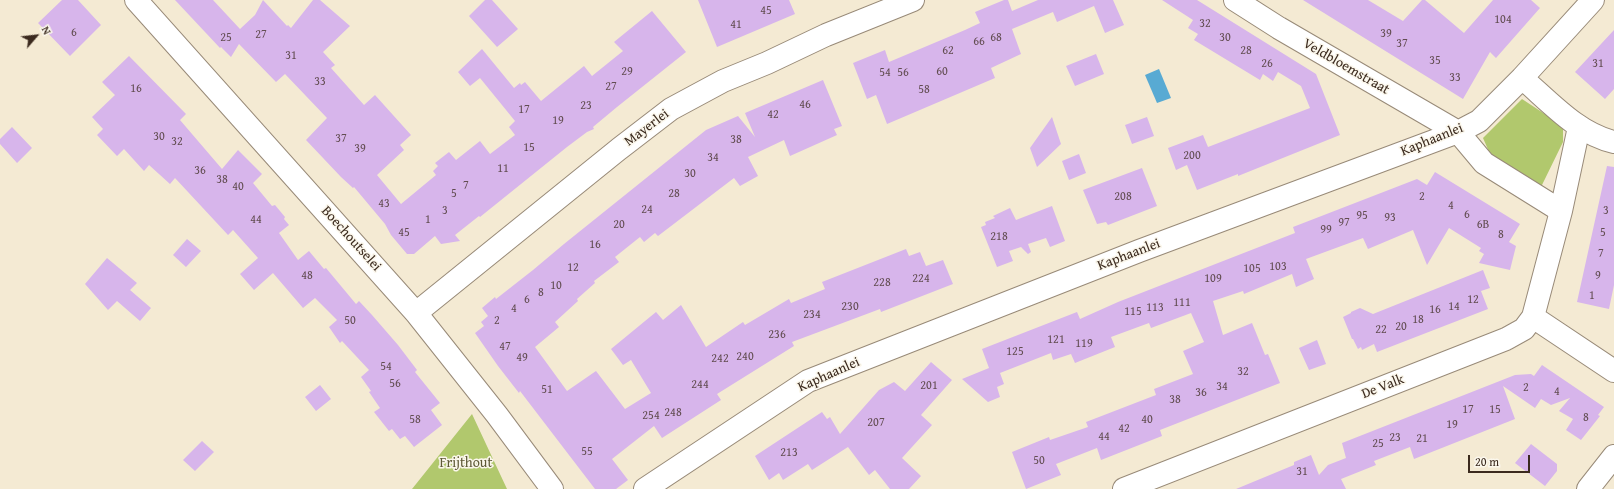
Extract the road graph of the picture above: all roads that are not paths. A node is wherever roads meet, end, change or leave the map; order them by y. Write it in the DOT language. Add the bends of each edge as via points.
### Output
graph roads {
  1 [pos="136,0"];
  2 [pos="913,0"];
  3 [pos="1235,0"];
  4 [pos="1593,0"];
  5 [pos="1522,78"];
  6 [pos="1579,127"];
  7 [pos="1458,132"];
  8 [pos="1614,142"];
  9 [pos="1561,210"];
  10 [pos="416,313"];
  11 [pos="1533,317"];
  12 [pos="1614,371"];
  13 [pos="1614,456"];
  14 [pos="552,489"];
  15 [pos="645,489"];
  16 [pos="1124,489"];
  17 [pos="1588,489"];
  1 -- 10 [label="street, Boechoutselei"];
  2 -- 10 [label="street, Mayerlei" via="723,81 671,109"];
  3 -- 7 [label="street, Veldbloemstraat"];
  4 -- 5 [label="street, Kaphaanlei"];
  5 -- 6 [label="street"];
  5 -- 7 [label="street, Kaphaanlei" via="1479,121"];
  6 -- 8 [label="street"];
  6 -- 9 [label="street, De Valk"];
  7 -- 9 [label="street" via="1484,163"];
  7 -- 15 [label="street, Kaphaanlei" via="1138,251 808,382"];
  9 -- 11 [label="street, De Valk"];
  10 -- 14 [label="street, Boechoutselei"];
  11 -- 12 [label="street"];
  11 -- 16 [label="street, De Valk" via="1524,329 1506,339"];
  13 -- 17 [label="street"];
}
